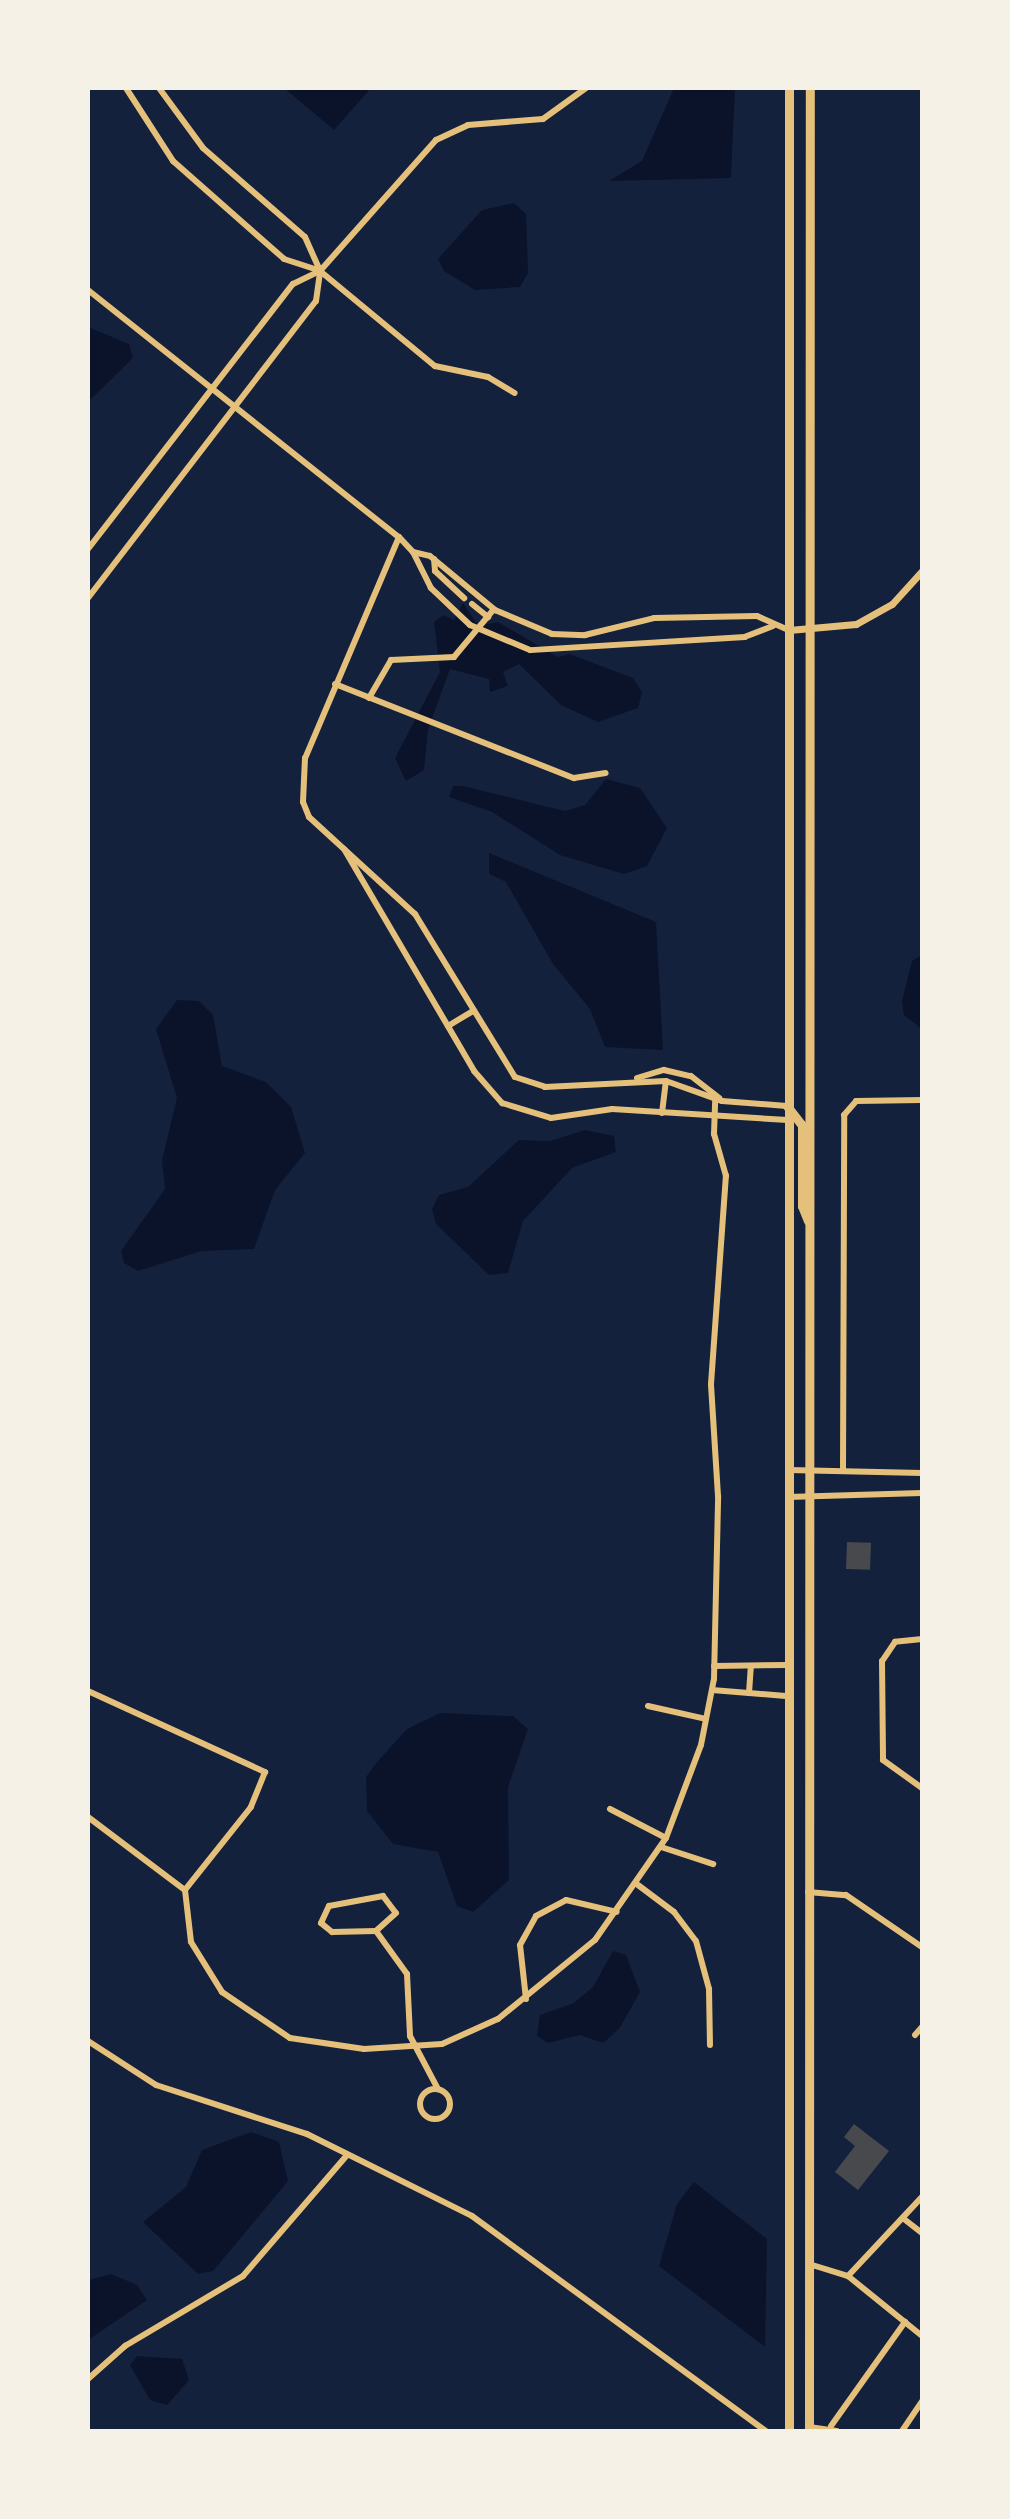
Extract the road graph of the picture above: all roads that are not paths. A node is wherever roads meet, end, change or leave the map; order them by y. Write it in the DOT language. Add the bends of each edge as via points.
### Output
graph roads {
  1 [pos="126,88"];
  2 [pos="159,88"];
  3 [pos="586,88"];
  4 [pos="789,88"];
  5 [pos="810,88"];
  6 [pos="320,271"];
  7 [pos="88,290"];
  8 [pos="211,388"];
  9 [pos="515,393"];
  10 [pos="235,406"];
  11 [pos="399,537"];
  12 [pos="88,549"];
  13 [pos="413,552"];
  14 [pos="434,559"];
  15 [pos="922,571"];
  16 [pos="88,581"];
  17 [pos="444,582"];
  18 [pos="96,587"];
  19 [pos="436,592"];
  20 [pos="88,598"];
  21 [pos="464,598"];
  22 [pos="472,604"];
  23 [pos="494,609"];
  24 [pos="488,617"];
  25 [pos="773,626"];
  26 [pos="480,630"];
  27 [pos="789,630"];
  28 [pos="810,630"];
  29 [pos="335,684"];
  30 [pos="369,698"];
  31 [pos="606,773"];
  32 [pos="342,846"];
  33 [pos="473,1011"];
  34 [pos="448,1026"];
  35 [pos="635,1079"];
  36 [pos="666,1081"];
  37 [pos="718,1099"];
  38 [pos="922,1100"];
  39 [pos="787,1106"];
  40 [pos="662,1113"];
  41 [pos="715,1116"];
  42 [pos="788,1120"];
  43 [pos="810,1224"];
  44 [pos="809,1469"];
  45 [pos="789,1470"];
  46 [pos="843,1471"];
  47 [pos="922,1473"];
  48 [pos="922,1493"];
  49 [pos="809,1495"];
  50 [pos="788,1497"];
  51 [pos="922,1639"];
  52 [pos="787,1665"];
  53 [pos="714,1666"];
  54 [pos="751,1666"];
  55 [pos="808,1679"];
  56 [pos="786,1680"];
  57 [pos="712,1690"];
  58 [pos="88,1691"];
  59 [pos="749,1693"];
  60 [pos="786,1696"];
  61 [pos="648,1706"];
  62 [pos="706,1719"];
  63 [pos="922,1788"];
  64 [pos="610,1809"];
  65 [pos="88,1817"];
  66 [pos="666,1838"];
  67 [pos="661,1847"];
  68 [pos="713,1864"];
  69 [pos="638,1885"];
  70 [pos="185,1890"];
  71 [pos="808,1892"];
  72 [pos="617,1912"];
  73 [pos="376,1931"];
  74 [pos="922,1947"];
  75 [pos="526,1999"];
  76 [pos="922,2027"];
  77 [pos="915,2035"];
  78 [pos="88,2041"];
  79 [pos="710,2045"];
  80 [pos="417,2048"];
  81 [pos="438,2089"];
  82 [pos="347,2155"];
  83 [pos="922,2197"];
  84 [pos="904,2219"];
  85 [pos="922,2233"];
  86 [pos="809,2264"];
  87 [pos="848,2276"];
  88 [pos="905,2322"];
  89 [pos="922,2336"];
  90 [pos="88,2379"];
  91 [pos="922,2401"];
  92 [pos="809,2429"];
  93 [pos="834,2429"];
  94 [pos="766,2431"];
  95 [pos="789,2431"];
  96 [pos="902,2431"];
  1 -- 6 [label="street" via="183,172 284,259"];
  2 -- 6 [label="street" via="203,148 305,237"];
  3 -- 6 [label="street" via="543,119 468,125 441,136"];
  4 -- 27 [label="main road"];
  5 -- 28 [label="main road"];
  6 -- 8 [label="street" via="293,284"];
  6 -- 9 [label="street" via="435,366 483,376"];
  6 -- 10 [label="street" via="316,301"];
  7 -- 8 [label="street"];
  8 -- 10 [label="street"];
  8 -- 12 [label="street"];
  10 -- 11 [label="street"];
  10 -- 18 [label="street"];
  11 -- 13 [label="street"];
  11 -- 29 [label="street"];
  13 -- 14 [label="street"];
  13 -- 19 [label="street"];
  14 -- 17 [label="street"];
  14 -- 23 [label="street"];
  15 -- 28 [label="street" via="873,616"];
  16 -- 18 [label="street"];
  17 -- 19 [label="street"];
  17 -- 21 [label="street"];
  18 -- 20 [label="street"];
  19 -- 26 [label="street"];
  22 -- 24 [label="street"];
  23 -- 24 [label="street"];
  23 -- 25 [label="street" via="552,634 585,635 654,618 757,616"];
  24 -- 26 [label="street"];
  25 -- 26 [label="street" via="745,637 656,637 560,652 504,643"];
  25 -- 27 [label="street"];
  26 -- 30 [label="street" via="454,657 391,660"];
  27 -- 28 [label="street"];
  27 -- 39 [label="main road"];
  28 -- 43 [label="main road"];
  29 -- 30 [label="street"];
  29 -- 32 [label="street" via="300,780 309,817"];
  30 -- 31 [label="street" via="574,778"];
  32 -- 33 [label="street" via="415,914"];
  32 -- 34 [label="street"];
  33 -- 34 [label="street"];
  33 -- 35 [label="street" via="501,1061 525,1082"];
  34 -- 40 [label="street" via="485,1089 526,1115"];
  35 -- 36 [label="street"];
  35 -- 37 [label="street" via="664,1070 691,1076"];
  36 -- 37 [label="street"];
  36 -- 40 [label="street"];
  37 -- 39 [label="street"];
  37 -- 41 [label="street"];
  38 -- 46 [label="street" via="856,1101 844,1115"];
  39 -- 42 [label="main road"];
  39 -- 43 [label="main road" via="802,1125 802,1206"];
  40 -- 41 [label="street"];
  41 -- 42 [label="street"];
  41 -- 53 [label="street" via="726,1176 711,1384"];
  42 -- 45 [label="main road"];
  43 -- 44 [label="main road"];
  44 -- 45 [label="street"];
  44 -- 46 [label="street"];
  44 -- 49 [label="main road"];
  45 -- 50 [label="main road"];
  46 -- 47 [label="street"];
  48 -- 49 [label="street"];
  49 -- 50 [label="street"];
  49 -- 55 [label="main road"];
  50 -- 52 [label="main road"];
  51 -- 63 [label="street" via="895,1642 882,1661 883,1760"];
  52 -- 54 [label="street"];
  52 -- 56 [label="main road"];
  53 -- 54 [label="street"];
  53 -- 57 [label="street"];
  54 -- 59 [label="street"];
  55 -- 56 [label="main road"];
  55 -- 71 [label="main road"];
  56 -- 60 [label="main road"];
  57 -- 59 [label="street"];
  57 -- 62 [label="street"];
  58 -- 70 [label="street" via="265,1772 251,1807"];
  59 -- 60 [label="street"];
  60 -- 95 [label="main road"];
  61 -- 62 [label="street"];
  62 -- 66 [label="street"];
  64 -- 66 [label="street"];
  65 -- 70 [label="street"];
  66 -- 67 [label="street"];
  67 -- 68 [label="street"];
  67 -- 69 [label="street"];
  69 -- 72 [label="street"];
  69 -- 79 [label="street" via="674,1912 696,1941 709,1989"];
  70 -- 80 [label="street" via="195,1952 222,1992 271,2031 364,2049"];
  71 -- 74 [label="street" via="846,1895"];
  71 -- 86 [label="main road"];
  72 -- 75 [label="street" via="576,1960"];
  72 -- 75 [label="street" via="566,1900 536,1916 520,1945"];
  73 -- 73 [label="street" via="396,1913 383,1896 329,1906 320,1918 332,1932"];
  73 -- 80 [label="street" via="407,1974"];
  75 -- 80 [label="street" via="471,2033"];
  76 -- 77 [label="street"];
  78 -- 82 [label="street" via="164,2088 287,2126"];
  80 -- 81 [label="street"];
  81 -- 81 [label="street" via="422,2098 430,2118 449,2108"];
  82 -- 90 [label="street" via="243,2276 125,2346"];
  82 -- 94 [label="street" via="495,2230"];
  83 -- 84 [label="street"];
  84 -- 85 [label="street"];
  84 -- 87 [label="street"];
  86 -- 87 [label="street"];
  86 -- 92 [label="main road"];
  87 -- 88 [label="street"];
  88 -- 89 [label="street"];
  88 -- 93 [label="street"];
  91 -- 96 [label="street"];
  92 -- 93 [label="street"];
}
